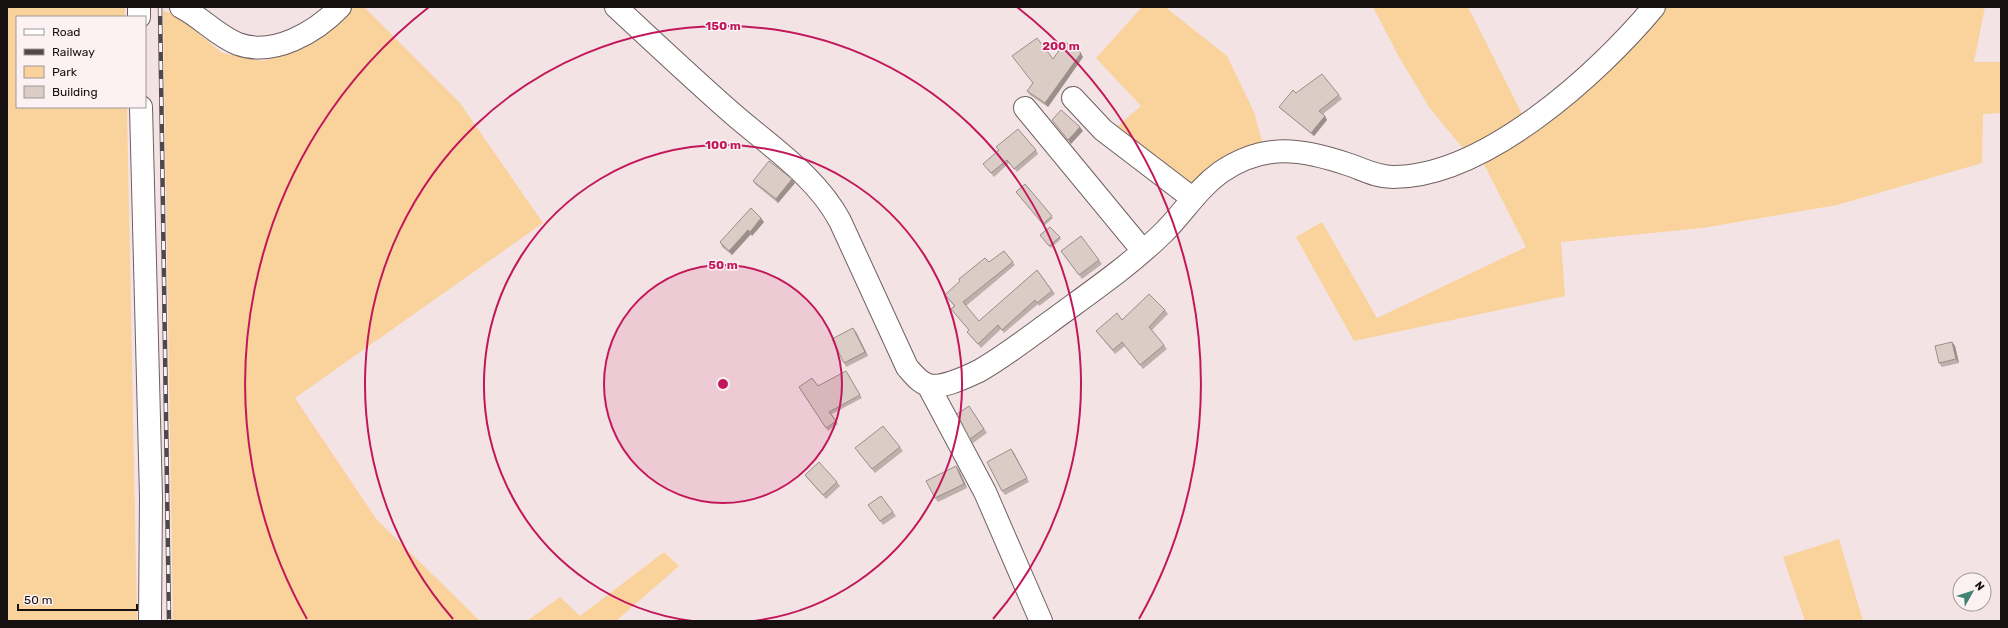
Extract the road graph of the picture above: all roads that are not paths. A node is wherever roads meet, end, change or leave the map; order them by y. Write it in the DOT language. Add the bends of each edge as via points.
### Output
graph roads {
  1 [pos="181,7"];
  2 [pos="340,7"];
  3 [pos="616,7"];
  4 [pos="1654,7"];
  5 [pos="1073,98"];
  6 [pos="141,108"];
  7 [pos="1025,108"];
  8 [pos="1192,198"];
  9 [pos="1143,250"];
  10 [pos="928,385"];
  11 [pos="150,621"];
  12 [pos="1041,621"];
  1 -- 2 [label="street" via="237,43 255,48 279,44 314,30"];
  3 -- 10 [label="street" via="692,79 803,173 832,204 905,362 915,376"];
  4 -- 8 [label="street" via="1616,50 1540,114 1498,142 1465,159 1428,173 1390,177 1370,173 1327,157 1302,151 1281,150 1236,164 1221,172"];
  5 -- 8 [label="street" via="1109,134"];
  6 -- 11 [label="street" via="151,497"];
  7 -- 9 [label="street"];
  8 -- 9 [label="street" via="1163,233"];
  9 -- 10 [label="street" via="1069,308 984,368 951,382"];
  10 -- 12 [label="street" via="985,492"];
}
